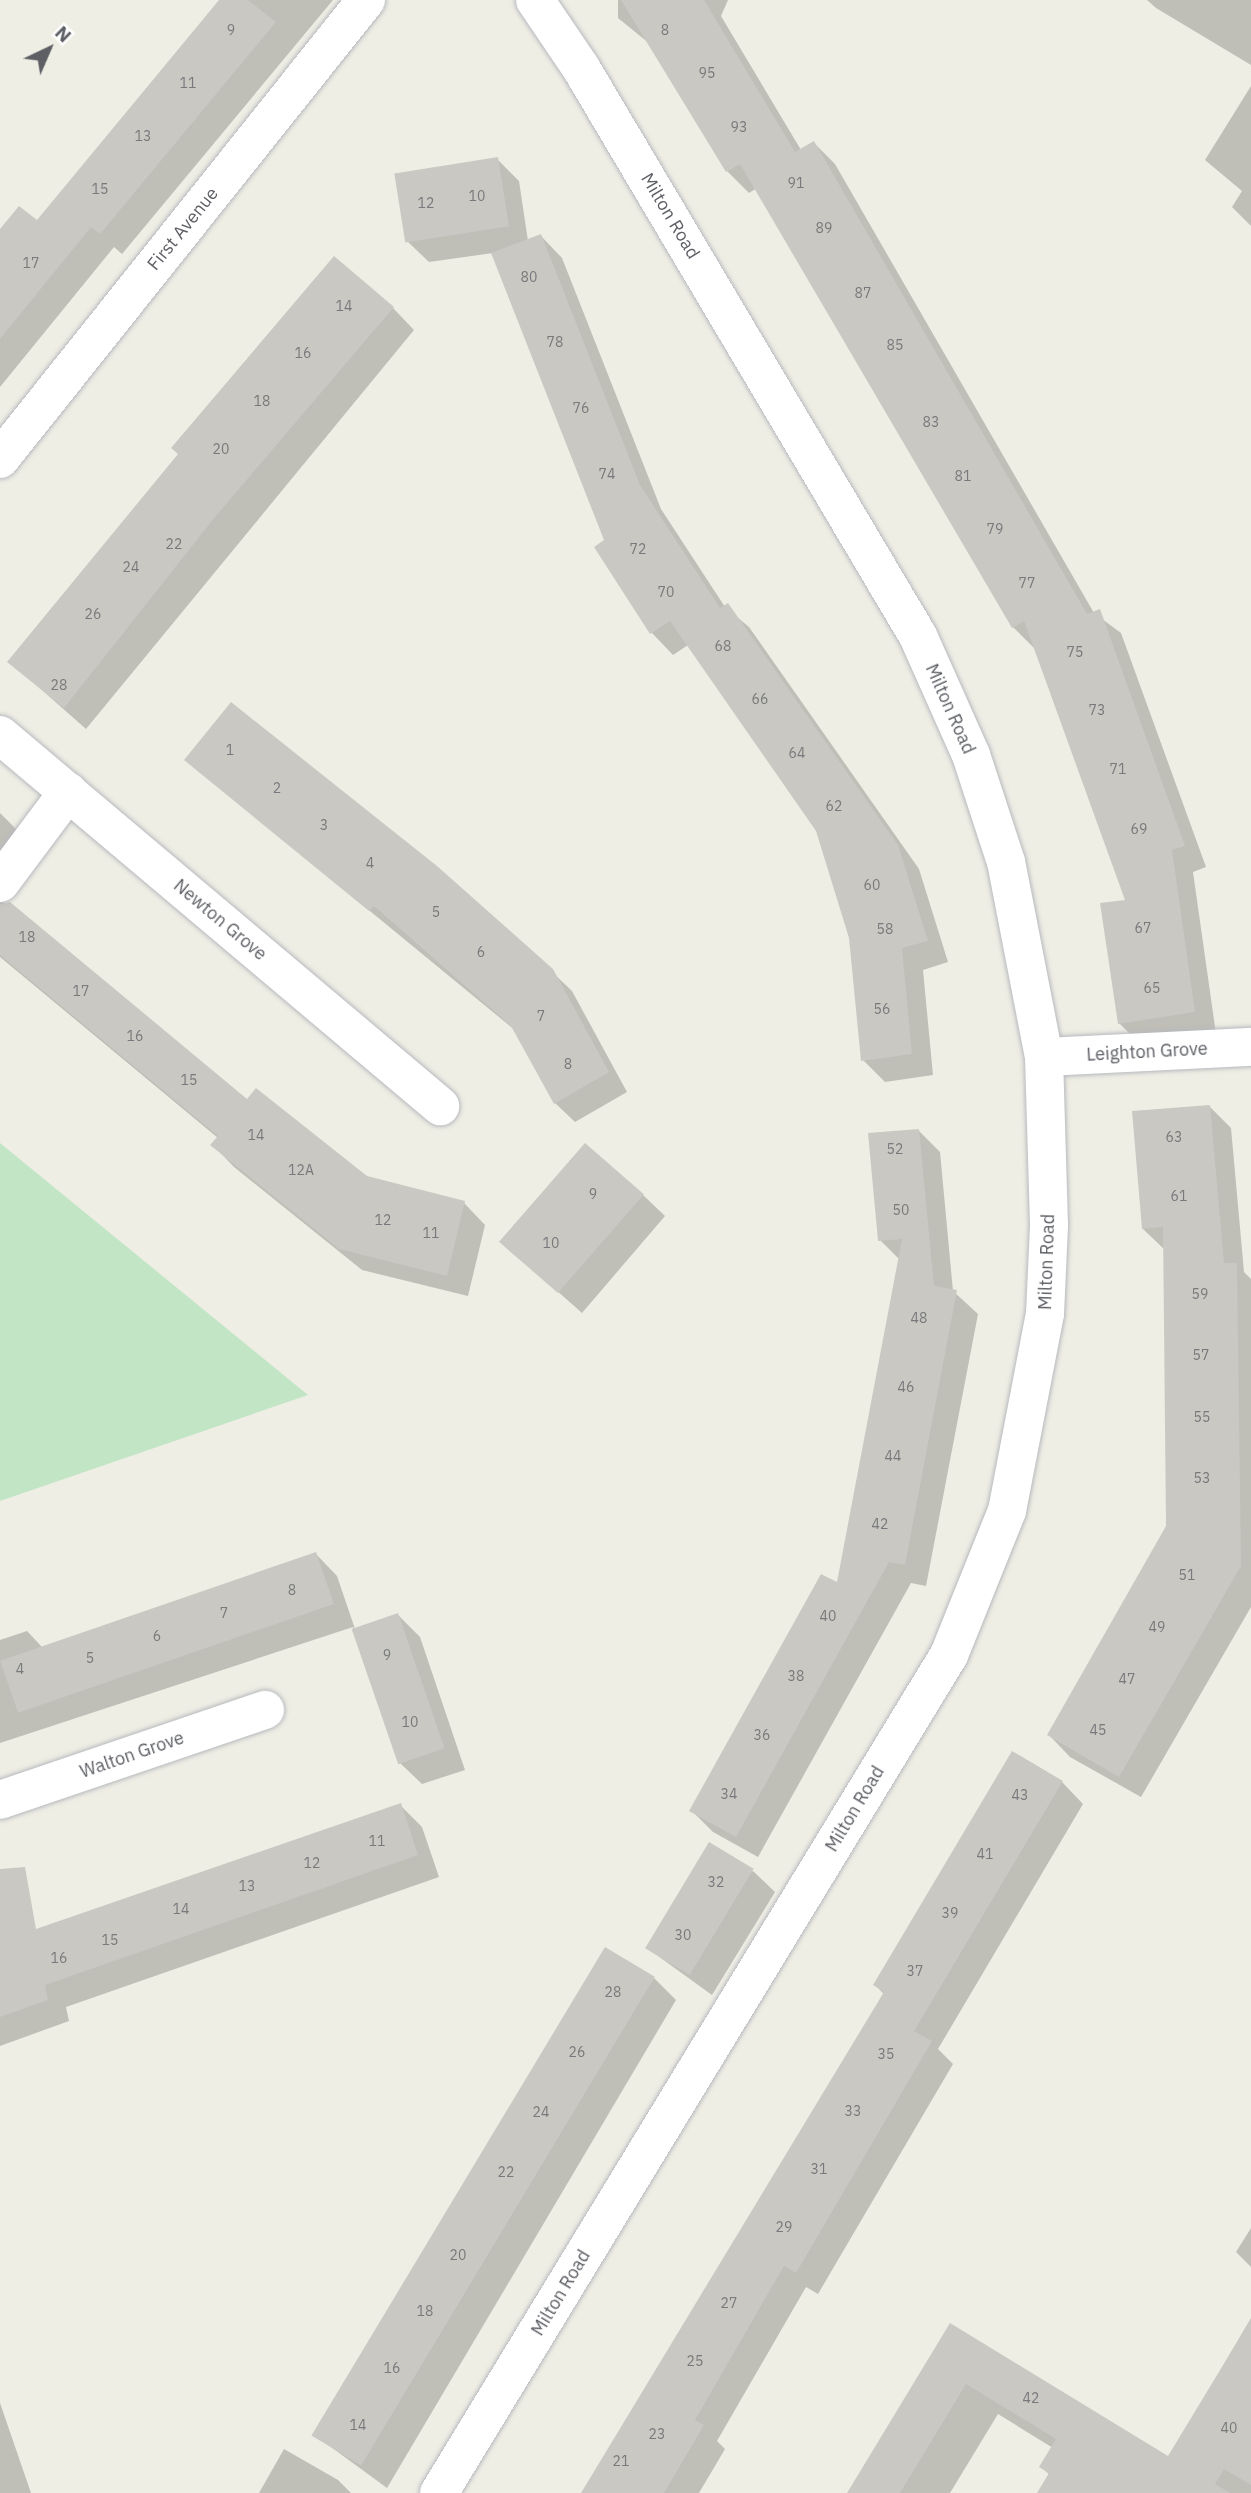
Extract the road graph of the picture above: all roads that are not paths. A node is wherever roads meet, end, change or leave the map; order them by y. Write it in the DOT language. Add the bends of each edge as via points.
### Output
graph roads {
  1 [pos="366,0"];
  2 [pos="535,0"];
  3 [pos="0,459"];
  4 [pos="0,735"];
  5 [pos="68,792"];
  6 [pos="0,883"];
  7 [pos="1251,1047"];
  8 [pos="1044,1057"];
  9 [pos="440,1106"];
  10 [pos="265,1710"];
  11 [pos="0,1800"];
  12 [pos="439,2493"];
  1 -- 3 [label="street, First Avenue"];
  2 -- 8 [label="street, Milton Road" via="918,636 971,755 1006,862"];
  4 -- 5 [label="street, Newton Grove"];
  5 -- 6 [label="street"];
  5 -- 9 [label="street, Newton Grove"];
  7 -- 8 [label="street, Leighton Grove"];
  8 -- 12 [label="street, Milton Road" via="1049,1138 1045,1314 1007,1511 948,1656"];
  10 -- 11 [label="street, Walton Grove"];
}
